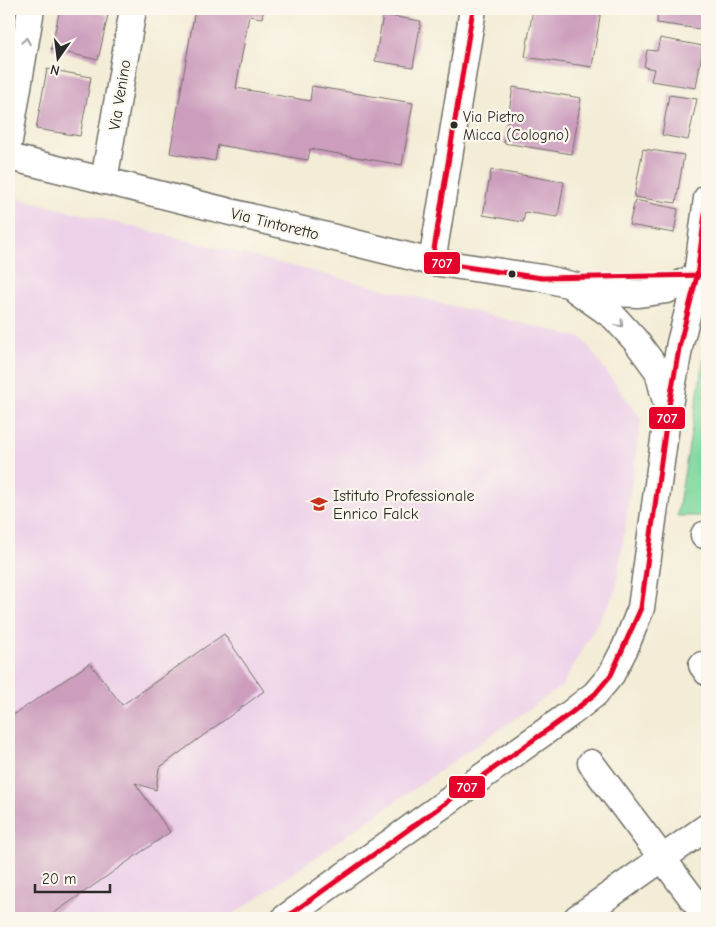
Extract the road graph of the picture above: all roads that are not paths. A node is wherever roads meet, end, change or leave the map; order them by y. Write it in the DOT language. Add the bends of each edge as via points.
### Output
graph roads {
  1 [pos="31,9"];
  2 [pos="133,9"];
  3 [pos="474,9"];
  4 [pos="9,141"];
  5 [pos="9,157"];
  6 [pos="104,181"];
  7 [pos="707,198"];
  8 [pos="432,262"];
  9 [pos="702,275"];
  10 [pos="542,278"];
  11 [pos="568,284"];
  12 [pos="668,411"];
  13 [pos="590,763"];
  14 [pos="707,827"];
  15 [pos="662,859"];
  16 [pos="285,918"];
  17 [pos="577,918"];
  18 [pos="707,918"];
  4 -- 1 [label="street, one-way"];
  2 -- 6 [label="street, Via Venino"];
  3 -- 8 [label="street"];
  5 -- 6 [label="street, Via Tintoretto"];
  6 -- 8 [label="street, Via Tintoretto"];
  7 -- 9 [label="street"];
  8 -- 10 [label="street, Via Tintoretto"];
  9 -- 10 [label="street, Via Tintoretto"];
  9 -- 11 [label="street, Via Tintoretto" via="667,290 639,294 605,293"];
  9 -- 12 [label="street" via="680,343"];
  10 -- 11 [label="street, Via Tintoretto"];
  11 -- 12 [label="street, Via Tintoretto, one-way" via="614,317 636,341 658,371"];
  12 -- 16 [label="street" via="641,608 626,648 611,675 595,694 571,713"];
  13 -- 15 [label="street"];
  14 -- 15 [label="street"];
  15 -- 17 [label="street"];
  15 -- 18 [label="street"];
}
